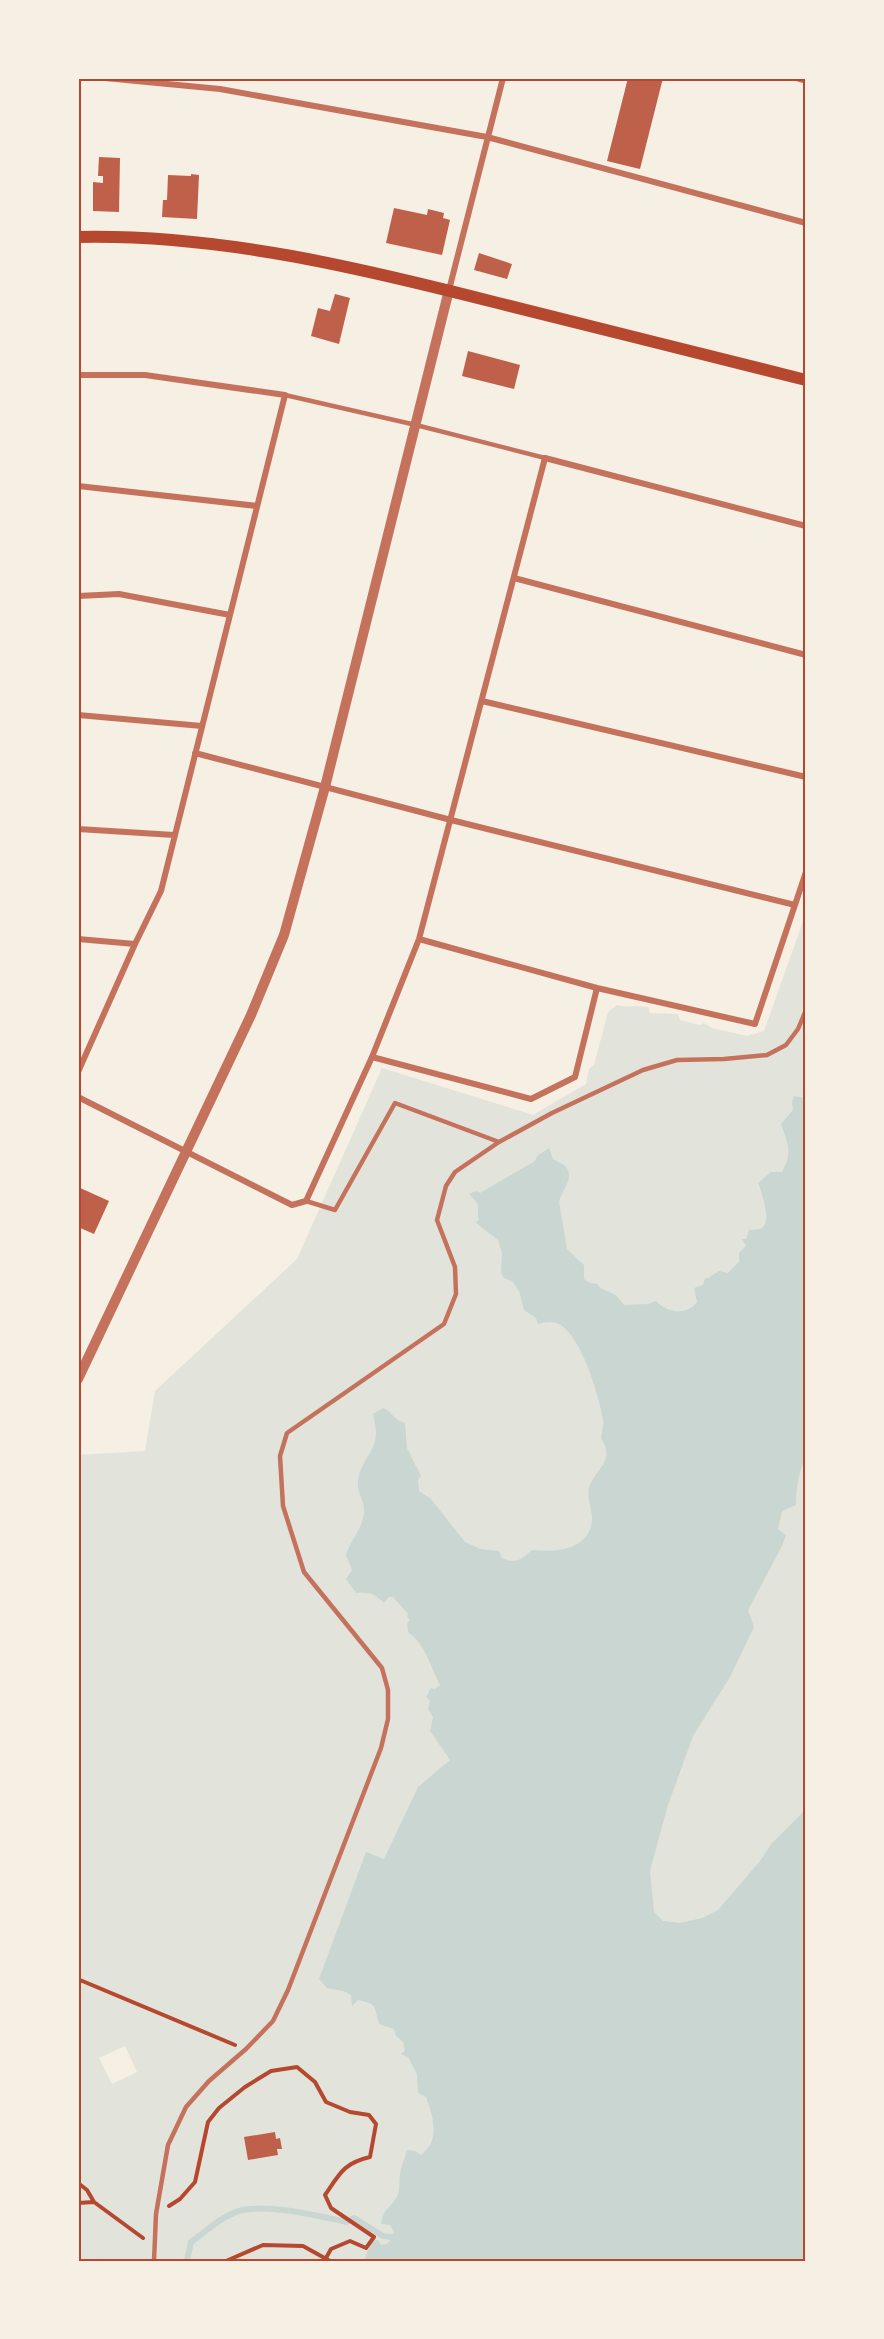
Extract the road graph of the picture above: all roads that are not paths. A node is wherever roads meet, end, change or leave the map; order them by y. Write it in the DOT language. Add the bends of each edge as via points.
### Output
graph roads {
  1 [pos="105,78"];
  2 [pos="503,78"];
  3 [pos="796,78"];
  4 [pos="806,81"];
  5 [pos="487,137"];
  6 [pos="806,223"];
  7 [pos="78,237"];
  8 [pos="448,290"];
  9 [pos="78,375"];
  10 [pos="806,380"];
  11 [pos="285,395"];
  12 [pos="416,425"];
  13 [pos="545,458"];
  14 [pos="78,486"];
  15 [pos="257,506"];
  16 [pos="806,526"];
  17 [pos="514,578"];
  18 [pos="78,596"];
  19 [pos="230,615"];
  20 [pos="806,655"];
  21 [pos="482,701"];
  22 [pos="78,715"];
  23 [pos="202,726"];
  24 [pos="195,753"];
  25 [pos="806,777"];
  26 [pos="325,787"];
  27 [pos="451,820"];
  28 [pos="78,830"];
  29 [pos="174,835"];
  30 [pos="806,872"];
  31 [pos="795,905"];
  32 [pos="78,939"];
  33 [pos="419,939"];
  34 [pos="135,944"];
  35 [pos="597,988"];
  36 [pos="806,1010"];
  37 [pos="372,1057"];
  38 [pos="78,1072"];
  39 [pos="78,1097"];
  40 [pos="499,1142"];
  41 [pos="185,1153"];
  42 [pos="306,1201"];
  43 [pos="78,1379"];
  44 [pos="154,2261"];
  1 -- 5 [label="street" via="220,89"];
  2 -- 5 [label="street"];
  3 -- 4 [label="street"];
  5 -- 6 [label="street"];
  5 -- 8 [label="street"];
  7 -- 8 [label="main road" via="242,249"];
  8 -- 10 [label="main road"];
  8 -- 12 [label="street"];
  9 -- 11 [label="street" via="145,375"];
  11 -- 12 [label="lane"];
  11 -- 15 [label="street"];
  12 -- 13 [label="lane"];
  12 -- 26 [label="street"];
  13 -- 16 [label="street"];
  13 -- 17 [label="street"];
  14 -- 15 [label="street"];
  15 -- 19 [label="street"];
  17 -- 20 [label="street"];
  17 -- 21 [label="street"];
  18 -- 19 [label="street" via="119,594"];
  19 -- 23 [label="street"];
  21 -- 25 [label="street"];
  21 -- 27 [label="street"];
  22 -- 23 [label="street"];
  23 -- 24 [label="street"];
  24 -- 26 [label="street"];
  24 -- 29 [label="street"];
  26 -- 27 [label="street"];
  26 -- 41 [label="street" via="284,935 251,1015"];
  27 -- 31 [label="street"];
  27 -- 33 [label="street"];
  28 -- 29 [label="street"];
  29 -- 34 [label="street" via="161,891"];
  30 -- 31 [label="street"];
  31 -- 35 [label="street" via="755,1024"];
  32 -- 34 [label="street"];
  33 -- 35 [label="street"];
  33 -- 37 [label="street"];
  34 -- 38 [label="street"];
  35 -- 37 [label="street" via="575,1077 531,1099"];
  36 -- 40 [label="lane" via="786,1045 767,1055 677,1060 643,1070"];
  37 -- 42 [label="street"];
  39 -- 41 [label="street"];
  40 -- 42 [label="lane" via="395,1103 335,1210"];
  40 -- 44 [label="lane" via="455,1172 446,1186 437,1220 455,1267 456,1294 444,1324 287,1433 280,1456 283,1506 304,1572 382,1668 388,1690 388,1719 381,1748 273,2021 186,2107 168,2145 156,2214"];
  41 -- 42 [label="street" via="292,1205"];
  41 -- 43 [label="street"];
}
